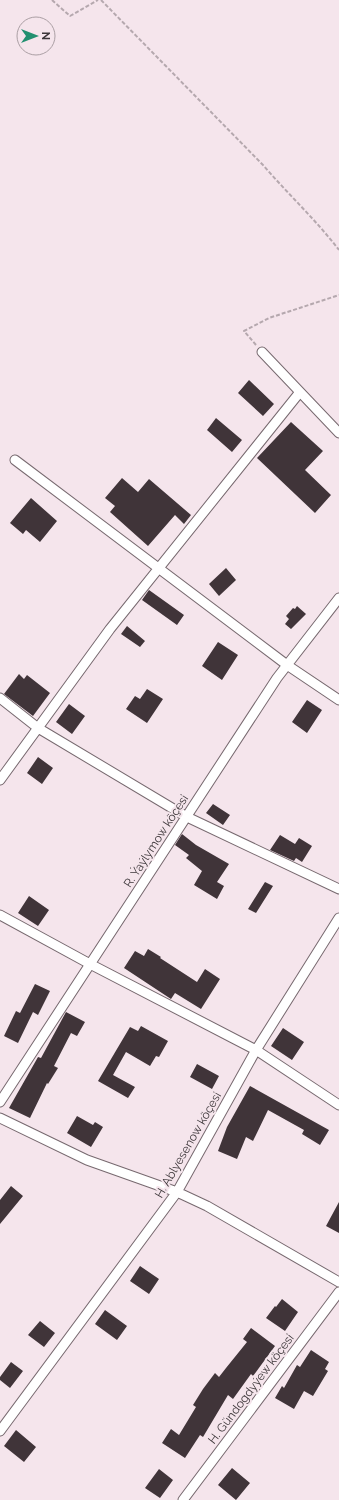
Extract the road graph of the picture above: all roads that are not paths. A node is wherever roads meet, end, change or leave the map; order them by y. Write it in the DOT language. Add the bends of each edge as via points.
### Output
graph roads {
  1 [pos="262,352"];
  2 [pos="300,392"];
  3 [pos="339,433"];
  4 [pos="15,460"];
  5 [pos="159,568"];
  6 [pos="339,598"];
  7 [pos="287,665"];
  8 [pos="0,698"];
  9 [pos="339,700"];
  10 [pos="38,728"];
  11 [pos="0,780"];
  12 [pos="187,816"];
  13 [pos="339,889"];
  14 [pos="0,915"];
  15 [pos="339,918"];
  16 [pos="90,964"];
  17 [pos="256,1050"];
  18 [pos="0,1102"];
  19 [pos="339,1104"];
  20 [pos="0,1118"];
  21 [pos="177,1192"];
  22 [pos="339,1282"];
  23 [pos="339,1292"];
  24 [pos="0,1431"];
  25 [pos="183,1500"];
  1 -- 2 [label="street"];
  2 -- 3 [label="street"];
  2 -- 5 [label="street"];
  4 -- 5 [label="street"];
  5 -- 7 [label="street"];
  5 -- 10 [label="street" via="110,629"];
  6 -- 7 [label="street, R. Ýaýlymow köçesi"];
  7 -- 9 [label="street"];
  7 -- 12 [label="street, R. Ýaýlymow köçesi"];
  8 -- 10 [label="street"];
  10 -- 11 [label="street"];
  10 -- 12 [label="street"];
  12 -- 13 [label="street"];
  12 -- 16 [label="street, R. Ýaýlymow köçesi"];
  14 -- 16 [label="street"];
  15 -- 17 [label="street, H. Ablyesenow köçesi"];
  16 -- 17 [label="street"];
  16 -- 18 [label="street, R. Ýaýlymow köçesi"];
  17 -- 19 [label="street"];
  17 -- 21 [label="street, H. Ablyesenow köçesi"];
  20 -- 21 [label="street" via="87,1160"];
  21 -- 22 [label="street" via="207,1206"];
  21 -- 24 [label="street, H. Ablyesenow köçesi"];
  23 -- 25 [label="street, H. Gündogdyýew köçesi"];
}
